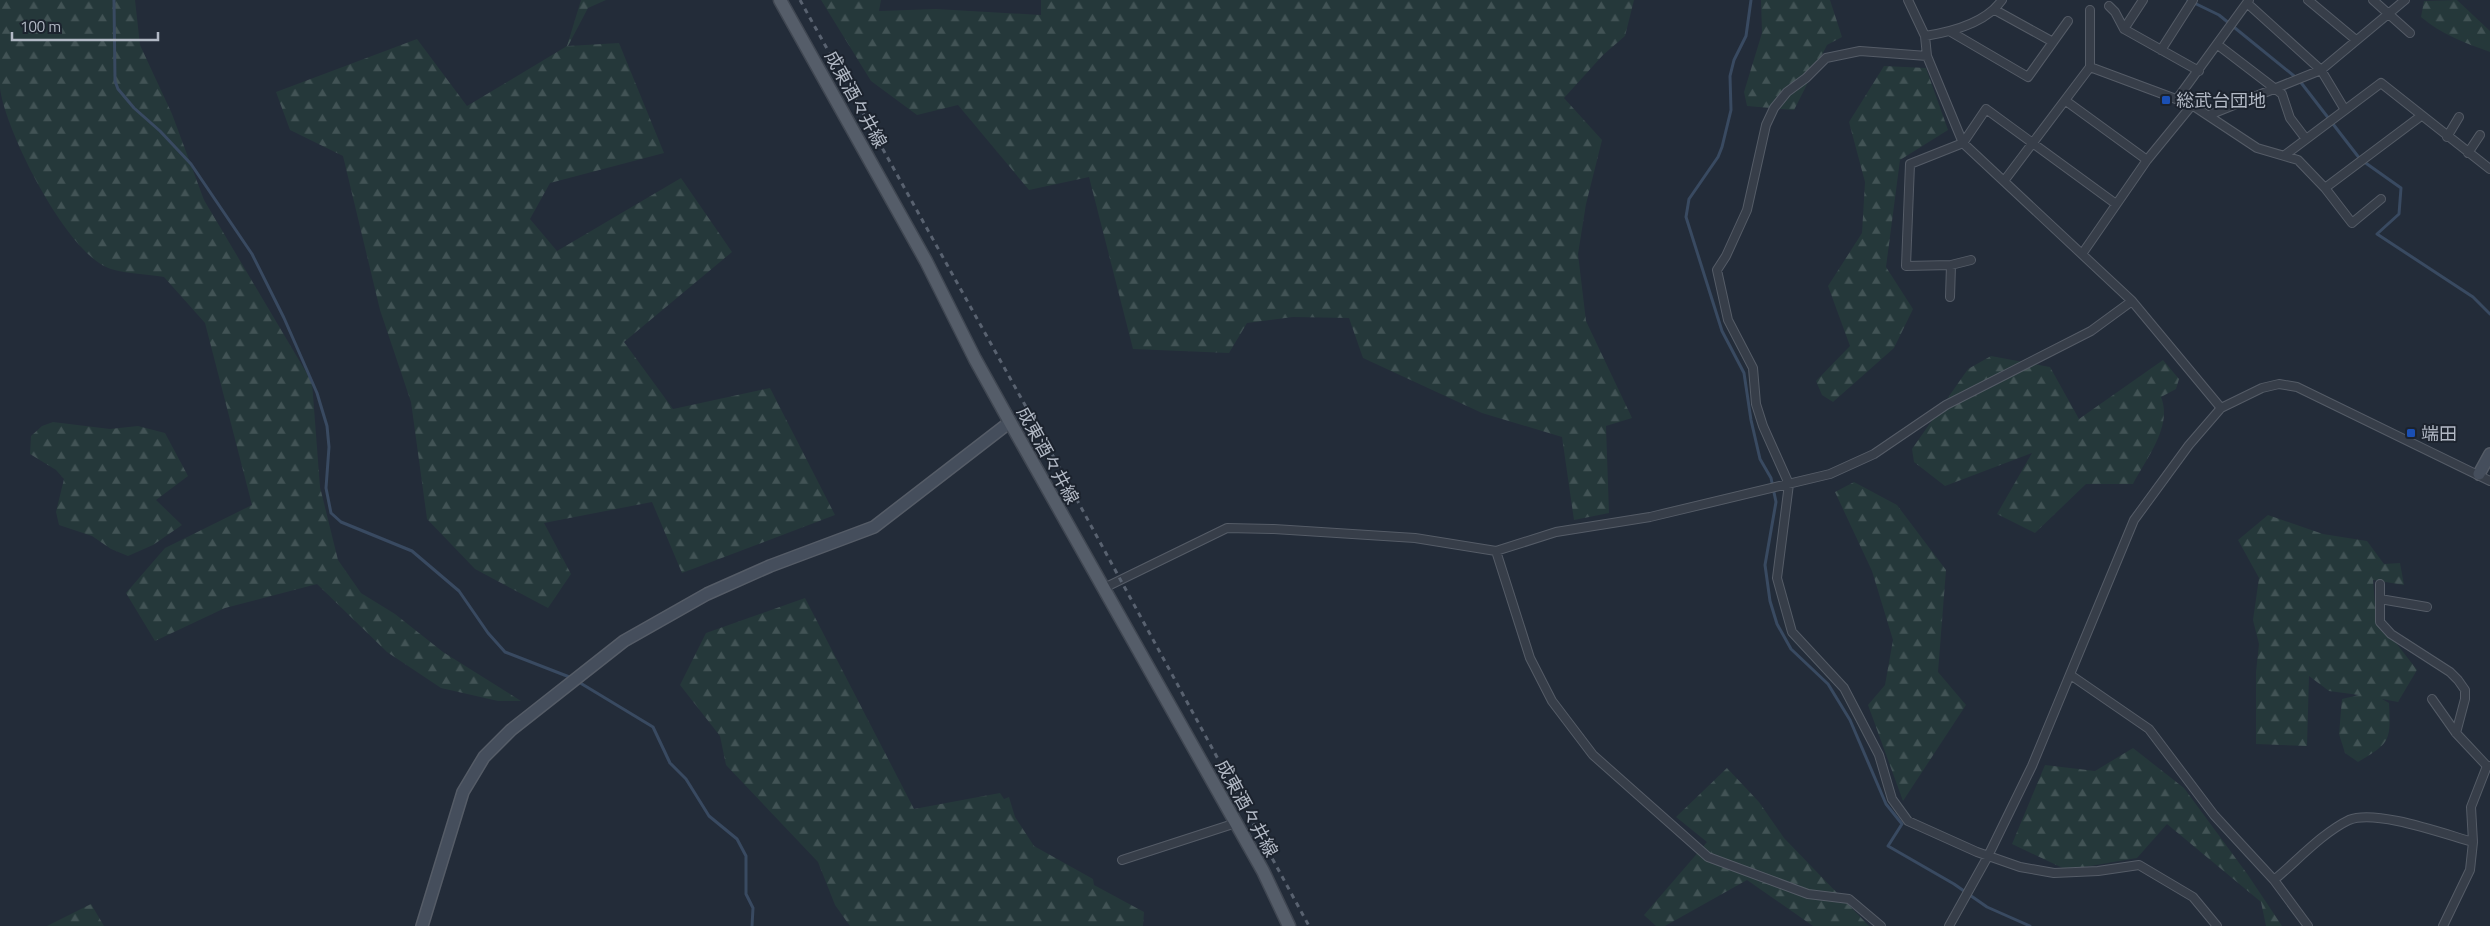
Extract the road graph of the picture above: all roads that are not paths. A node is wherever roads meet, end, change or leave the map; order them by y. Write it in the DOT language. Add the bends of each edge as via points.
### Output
graph roads {
  1 [pos="780,0"];
  2 [pos="1908,0"];
  3 [pos="2002,0"];
  4 [pos="2143,0"];
  5 [pos="2193,0"];
  6 [pos="2308,0"];
  7 [pos="2373,0"];
  8 [pos="2405,0"];
  9 [pos="2248,2"];
  10 [pos="2109,6"];
  11 [pos="1995,10"];
  12 [pos="2090,10"];
  13 [pos="2390,14"];
  14 [pos="2068,21"];
  15 [pos="2124,29"];
  16 [pos="1950,32"];
  17 [pos="2410,33"];
  18 [pos="1925,36"];
  19 [pos="2356,40"];
  20 [pos="2053,42"];
  21 [pos="2218,45"];
  22 [pos="2161,50"];
  23 [pos="1927,56"];
  24 [pos="2090,67"];
  25 [pos="2321,70"];
  26 [pos="2199,71"];
  27 [pos="2276,88"];
  28 [pos="2177,99"];
  29 [pos="2066,101"];
  30 [pos="2192,105"];
  31 [pos="2345,110"];
  32 [pos="2209,115"];
  33 [pos="2422,116"];
  34 [pos="2459,117"];
  35 [pos="2480,135"];
  36 [pos="2447,137"];
  37 [pos="2306,139"];
  38 [pos="1963,143"];
  39 [pos="2034,144"];
  40 [pos="2468,153"];
  41 [pos="2285,155"];
  42 [pos="2146,160"];
  43 [pos="2490,169"];
  44 [pos="2004,181"];
  45 [pos="2325,188"];
  46 [pos="2381,200"];
  47 [pos="2116,204"];
  48 [pos="2082,254"];
  49 [pos="1971,260"];
  50 [pos="1951,265"];
  51 [pos="1950,297"];
  52 [pos="2132,301"];
  53 [pos="2222,408"];
  54 [pos="1010,422"];
  55 [pos="2490,454"];
  56 [pos="2479,474"];
  57 [pos="2490,482"];
  58 [pos="1790,484"];
  59 [pos="1496,551"];
  60 [pos="2380,584"];
  61 [pos="1104,588"];
  62 [pos="2380,599"];
  63 [pos="2427,607"];
  64 [pos="2072,676"];
  65 [pos="2432,699"];
  66 [pos="2456,733"];
  67 [pos="2489,766"];
  68 [pos="1236,823"];
  69 [pos="2473,842"];
  70 [pos="1988,856"];
  71 [pos="1122,860"];
  72 [pos="2274,880"];
  73 [pos="422,926"];
  74 [pos="1288,926"];
  75 [pos="1881,926"];
  76 [pos="1949,926"];
  77 [pos="2217,926"];
  78 [pos="2308,926"];
  79 [pos="2444,926"];
  1 -- 54 [label="main road, 成東酒々井線" via="926,261"];
  2 -- 18 [label="street"];
  3 -- 11 [label="street"];
  4 -- 15 [label="street"];
  5 -- 22 [label="street"];
  6 -- 19 [label="street"];
  7 -- 13 [label="street"];
  8 -- 13 [label="street"];
  9 -- 21 [label="street"];
  9 -- 25 [label="street"];
  10 -- 15 [label="street"];
  11 -- 16 [label="street"];
  11 -- 20 [label="street"];
  12 -- 24 [label="street"];
  13 -- 17 [label="street"];
  13 -- 19 [label="street"];
  14 -- 20 [label="street"];
  15 -- 22 [label="street"];
  16 -- 18 [label="street"];
  16 -- 20 [label="street" via="2028,77"];
  18 -- 23 [label="street"];
  19 -- 25 [label="street"];
  21 -- 26 [label="street"];
  21 -- 27 [label="street"];
  22 -- 26 [label="street"];
  23 -- 38 [label="street"];
  23 -- 58 [label="street" via="1860,51 1826,58 1787,92 1766,125 1747,210 1717,270 1728,320 1753,368 1756,404 1763,426"];
  24 -- 28 [label="street"];
  24 -- 29 [label="street"];
  25 -- 27 [label="street"];
  25 -- 31 [label="street"];
  26 -- 28 [label="street"];
  27 -- 32 [label="street"];
  27 -- 37 [label="street" via="2282,94 2290,118"];
  28 -- 30 [label="street"];
  29 -- 39 [label="street"];
  29 -- 42 [label="street"];
  30 -- 32 [label="street"];
  30 -- 42 [label="street"];
  31 -- 33 [label="street" via="2381,83"];
  31 -- 37 [label="street"];
  32 -- 41 [label="street" via="2257,148"];
  33 -- 36 [label="street"];
  33 -- 45 [label="street"];
  34 -- 36 [label="street"];
  35 -- 40 [label="street"];
  36 -- 40 [label="street"];
  37 -- 41 [label="street"];
  38 -- 39 [label="street" via="1986,109"];
  38 -- 44 [label="street"];
  38 -- 50 [label="street" via="1910,164 1906,266"];
  39 -- 44 [label="street"];
  39 -- 47 [label="street"];
  40 -- 43 [label="street"];
  41 -- 45 [label="street" via="2298,160"];
  42 -- 47 [label="street"];
  44 -- 48 [label="street"];
  45 -- 46 [label="street" via="2352,223"];
  47 -- 48 [label="street"];
  48 -- 52 [label="street"];
  49 -- 50 [label="street"];
  50 -- 51 [label="street"];
  52 -- 53 [label="street"];
  52 -- 58 [label="street" via="2090,331 1946,405 1874,454 1830,474"];
  53 -- 56 [label="street" via="2262,388 2279,384 2297,387"];
  53 -- 64 [label="street" via="2189,445 2134,520"];
  54 -- 61 [label="main road, 成東酒々井線"];
  54 -- 73 [label="street" via="874,527 770,566 699,598 624,640 511,730 484,757 463,792"];
  55 -- 56 [label="street"];
  56 -- 57 [label="street"];
  58 -- 59 [label="street" via="1650,516 1556,532"];
  58 -- 70 [label="street" via="1777,578 1792,632 1844,688 1879,755 1892,799 1908,821"];
  59 -- 61 [label="street" via="1415,538 1227,528"];
  59 -- 75 [label="street" via="1530,658 1552,701 1593,755 1708,858 1808,894 1848,899"];
  60 -- 62 [label="street"];
  61 -- 68 [label="main road, 成東酒々井線"];
  62 -- 63 [label="street"];
  62 -- 66 [label="street" via="2380,622 2390,634 2450,672 2465,690"];
  64 -- 70 [label="street"];
  64 -- 72 [label="street" via="2149,729 2214,814"];
  65 -- 66 [label="street"];
  66 -- 67 [label="street"];
  67 -- 69 [label="street" via="2471,807"];
  68 -- 71 [label="street"];
  68 -- 74 [label="main road, 成東酒々井線"];
  69 -- 72 [label="street" via="2369,816 2350,820 2330,832"];
  69 -- 79 [label="street" via="2467,878"];
  70 -- 76 [label="street"];
  70 -- 77 [label="street" via="2020,867 2054,873 2139,865 2193,897"];
  72 -- 78 [label="street"];
}
